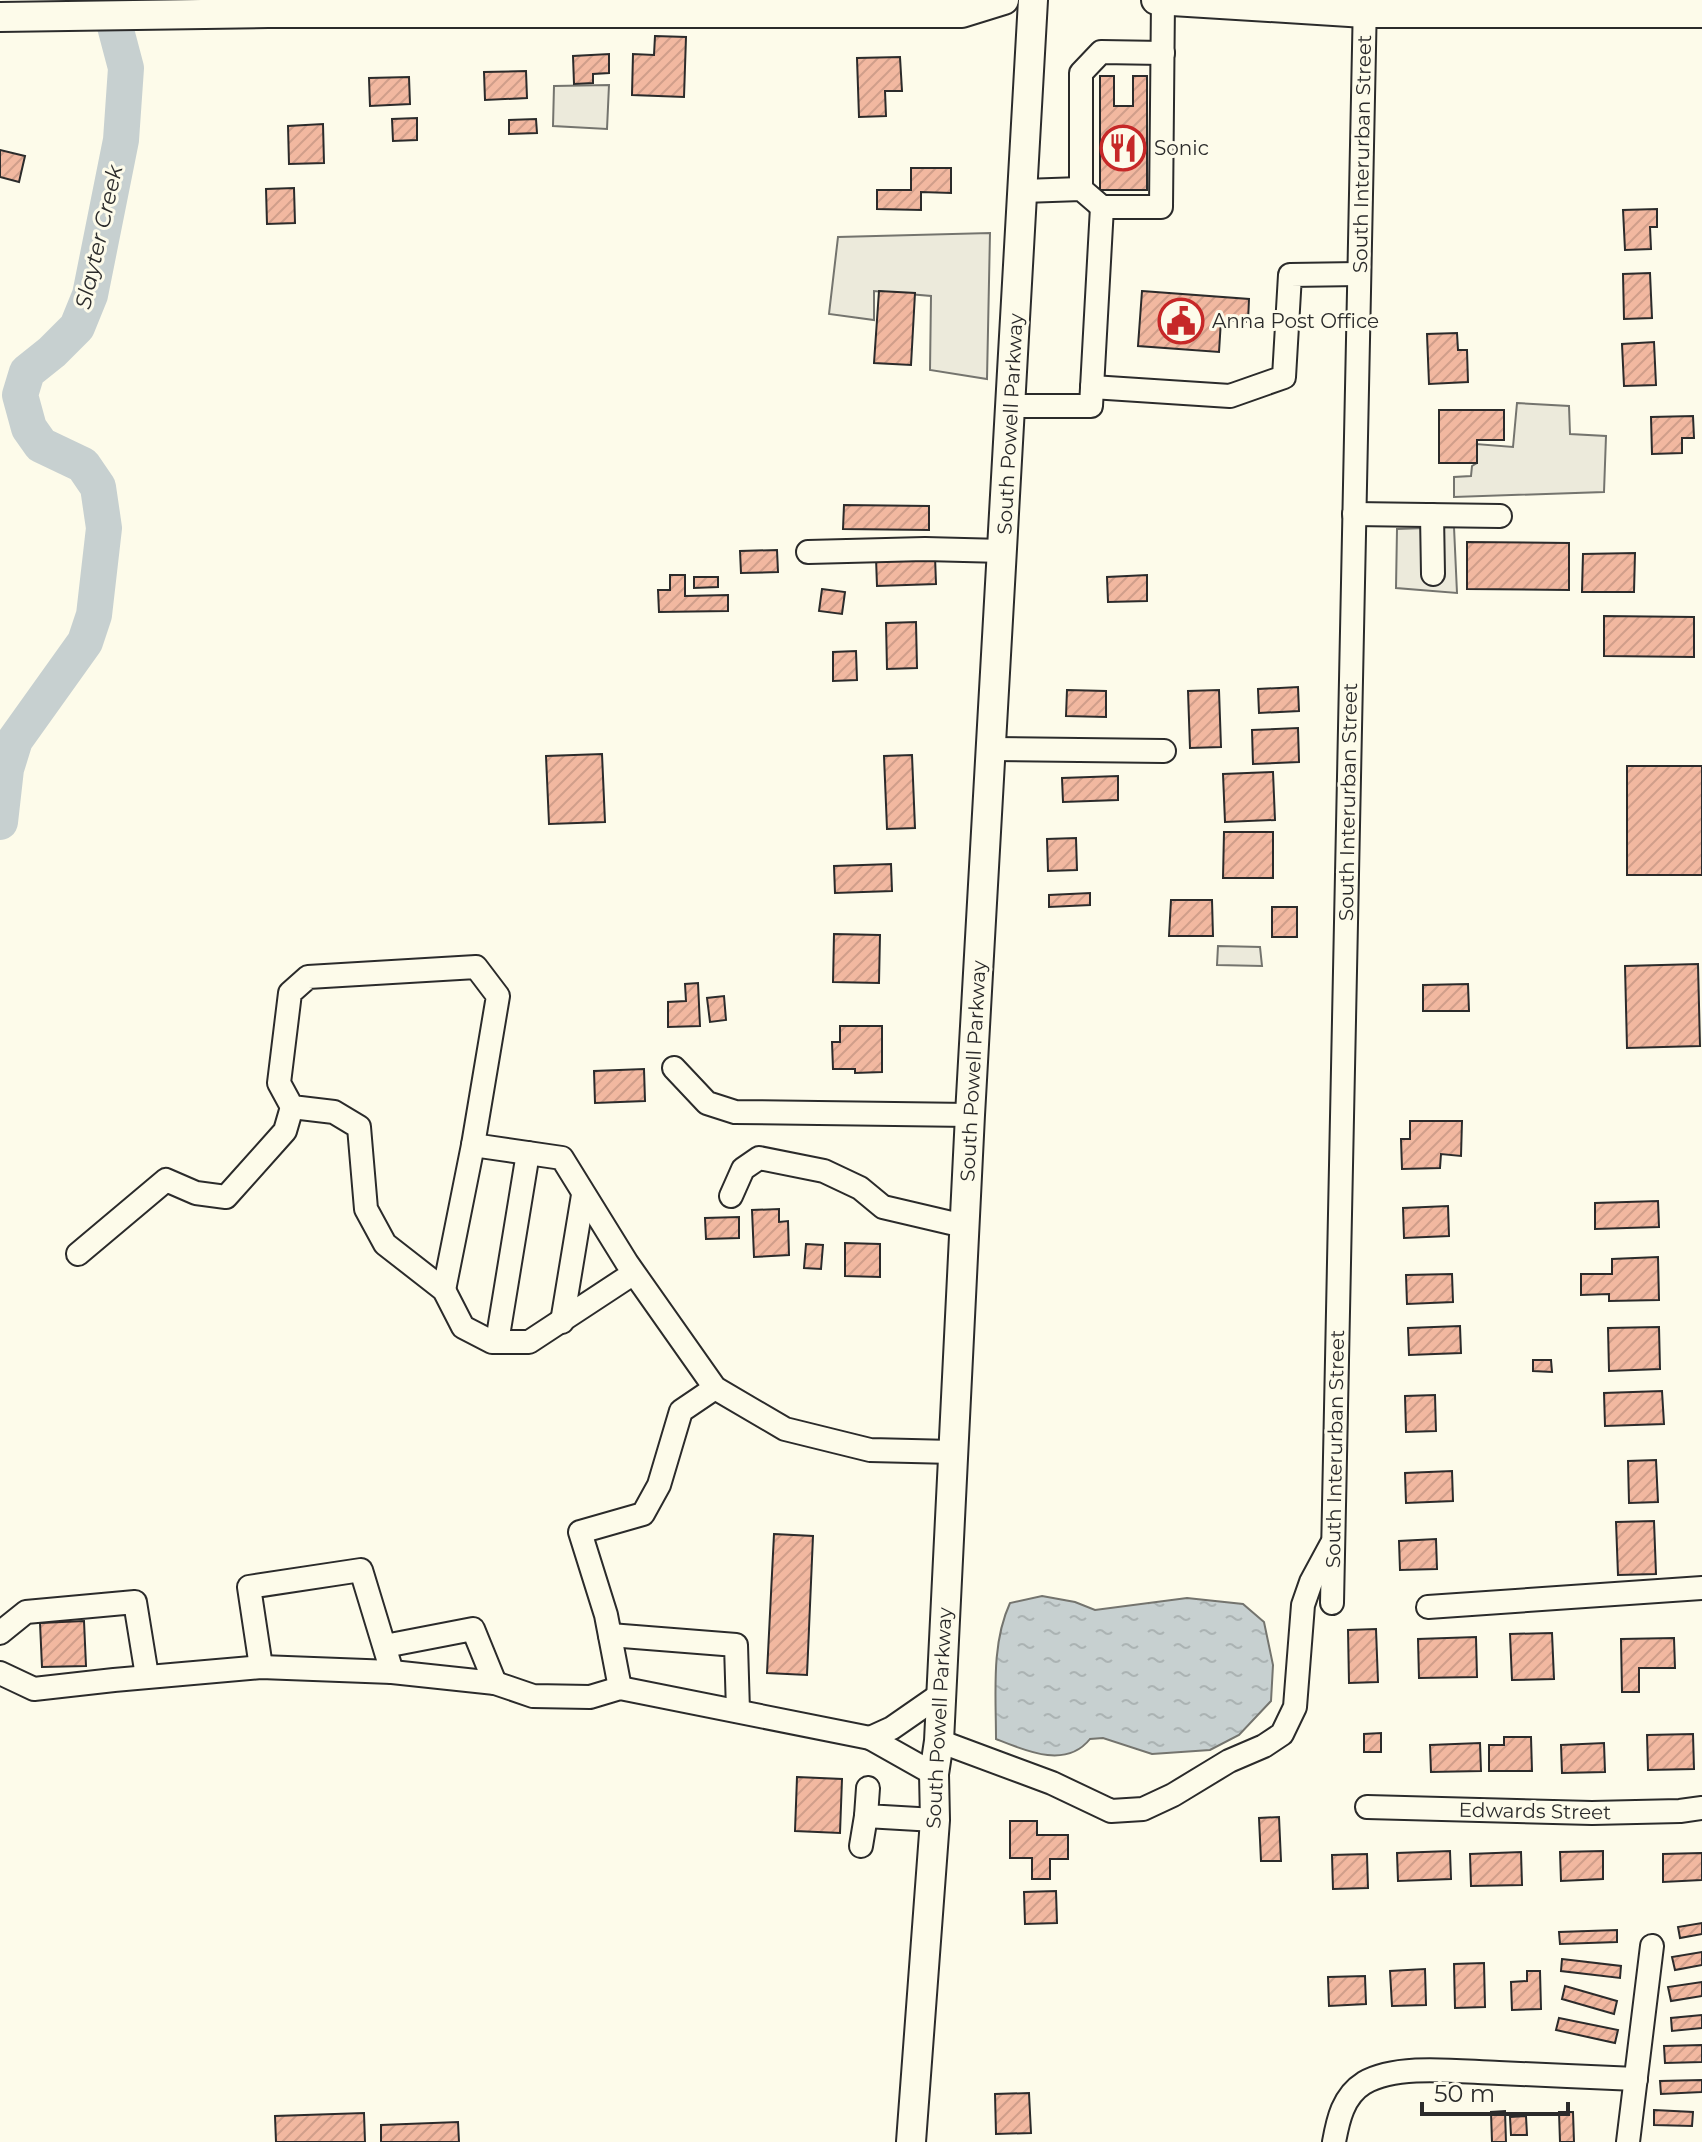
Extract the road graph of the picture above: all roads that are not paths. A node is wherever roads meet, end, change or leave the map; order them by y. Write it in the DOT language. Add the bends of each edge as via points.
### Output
graph roads {
  1 [pos="1004,0"];
  2 [pos="1033,0"];
  3 [pos="1168,1"];
  4 [pos="530,6"];
  5 [pos="1365,6"];
  6 [pos="1702,13"];
  7 [pos="0,17"];
  8 [pos="1163,53"];
  9 [pos="1081,189"];
  10 [pos="1023,191"];
  11 [pos="1102,207"];
  12 [pos="1359,274"];
  13 [pos="1092,387"];
  14 [pos="1011,406"];
  15 [pos="1354,514"];
  16 [pos="1432,515"];
  17 [pos="1500,516"];
  18 [pos="1003,551"];
  19 [pos="808,552"];
  20 [pos="1433,574"];
  21 [pos="992,749"];
  22 [pos="1164,751"];
  23 [pos="674,1068"];
  24 [pos="292,1107"];
  25 [pos="970,1115"];
  26 [pos="473,1145"];
  27 [pos="528,1153"];
  28 [pos="583,1195"];
  29 [pos="731,1196"];
  30 [pos="964,1226"];
  31 [pos="78,1254"];
  32 [pos="634,1273"];
  33 [pos="444,1290"];
  34 [pos="562,1322"];
  35 [pos="497,1342"];
  36 [pos="715,1388"];
  37 [pos="953,1452"];
  38 [pos="1333,1542"];
  39 [pos="1702,1588"];
  40 [pos="1332,1603"];
  41 [pos="1428,1607"];
  42 [pos="0,1633"];
  43 [pos="610,1635"];
  44 [pos="385,1646"];
  45 [pos="261,1667"];
  46 [pos="392,1672"];
  47 [pos="0,1673"];
  48 [pos="147,1676"];
  49 [pos="495,1683"];
  50 [pos="620,1688"];
  51 [pos="941,1694"];
  52 [pos="738,1711"];
  53 [pos="870,1738"];
  54 [pos="939,1741"];
  55 [pos="934,1774"];
  56 [pos="868,1788"];
  57 [pos="1367,1807"];
  58 [pos="1702,1808"];
  59 [pos="866,1816"];
  60 [pos="935,1820"];
  61 [pos="861,1846"];
  62 [pos="1652,1946"];
  63 [pos="1636,2079"];
  64 [pos="911,2142"];
  65 [pos="1334,2142"];
  66 [pos="1628,2142"];
  1 -- 4 [label="main road" via="962,13"];
  2 -- 10 [label="main road, South Powell Parkway"];
  3 -- 5 [label="main road"];
  3 -- 8 [label="street"];
  4 -- 7 [label="main road"];
  5 -- 6 [label="main road"];
  5 -- 12 [label="street, South Interurban Street"];
  8 -- 9 [label="street" via="1101,52 1081,73"];
  8 -- 11 [label="street" via="1161,207"];
  9 -- 10 [label="street"];
  9 -- 11 [label="street"];
  10 -- 14 [label="main road, South Powell Parkway"];
  11 -- 13 [label="street"];
  12 -- 13 [label="street" via="1290,275 1284,377 1230,396"];
  12 -- 15 [label="street, South Interurban Street"];
  13 -- 14 [label="street" via="1091,406"];
  14 -- 18 [label="main road, South Powell Parkway"];
  15 -- 16 [label="street"];
  15 -- 38 [label="street, South Interurban Street"];
  16 -- 17 [label="street"];
  16 -- 20 [label="street"];
  18 -- 19 [label="street"];
  18 -- 21 [label="main road, South Powell Parkway"];
  21 -- 22 [label="street"];
  21 -- 25 [label="main road, South Powell Parkway"];
  23 -- 25 [label="street" via="707,1103 735,1112"];
  24 -- 26 [label="street" via="279,1083 288,1008 290,993 308,977 476,967 498,996"];
  24 -- 31 [label="street" via="285,1131 226,1197 196,1193 166,1180"];
  24 -- 33 [label="street" via="334,1112 359,1127 366,1209 385,1244"];
  25 -- 30 [label="main road, South Powell Parkway"];
  26 -- 27 [label="street"];
  26 -- 33 [label="street"];
  27 -- 28 [label="street" via="562,1158"];
  27 -- 35 [label="street"];
  28 -- 32 [label="street"];
  28 -- 34 [label="street"];
  29 -- 30 [label="street" via="743,1169 759,1158 824,1171 860,1188 883,1207"];
  30 -- 37 [label="main road, South Powell Parkway"];
  32 -- 34 [label="street"];
  32 -- 36 [label="street"];
  33 -- 35 [label="street" via="463,1327"];
  34 -- 35 [label="street" via="529,1342"];
  36 -- 37 [label="street" via="785,1429 870,1450"];
  36 -- 43 [label="street" via="681,1411 659,1485 643,1514 580,1532"];
  37 -- 51 [label="main road, South Powell Parkway"];
  38 -- 40 [label="street, South Interurban Street"];
  38 -- 54 [label="street" via="1303,1605 1295,1707 1282,1734 1173,1795 1143,1809 1111,1811"];
  39 -- 41 [label="street"];
  42 -- 48 [label="street" via="26,1612 135,1602"];
  43 -- 50 [label="street"];
  43 -- 52 [label="street" via="736,1645"];
  44 -- 45 [label="street" via="361,1570 249,1587"];
  44 -- 46 [label="street"];
  44 -- 49 [label="street" via="473,1629"];
  45 -- 46 [label="street"];
  45 -- 48 [label="street"];
  46 -- 49 [label="street"];
  47 -- 48 [label="street" via="34,1689"];
  49 -- 50 [label="street" via="533,1696 590,1697"];
  50 -- 52 [label="street"];
  51 -- 53 [label="street"];
  51 -- 54 [label="main road, South Powell Parkway"];
  52 -- 53 [label="street"];
  53 -- 55 [label="street"];
  54 -- 55 [label="main road, South Powell Parkway"];
  55 -- 60 [label="main road, South Powell Parkway"];
  56 -- 59 [label="street"];
  57 -- 58 [label="street, Edwards Street" via="1592,1813"];
  59 -- 60 [label="street"];
  59 -- 61 [label="street"];
  60 -- 64 [label="main road, South Powell Parkway"];
  62 -- 63 [label="street"];
  63 -- 65 [label="street" via="1428,2071 1378,2077 1349,2097"];
  63 -- 66 [label="street"];
}
